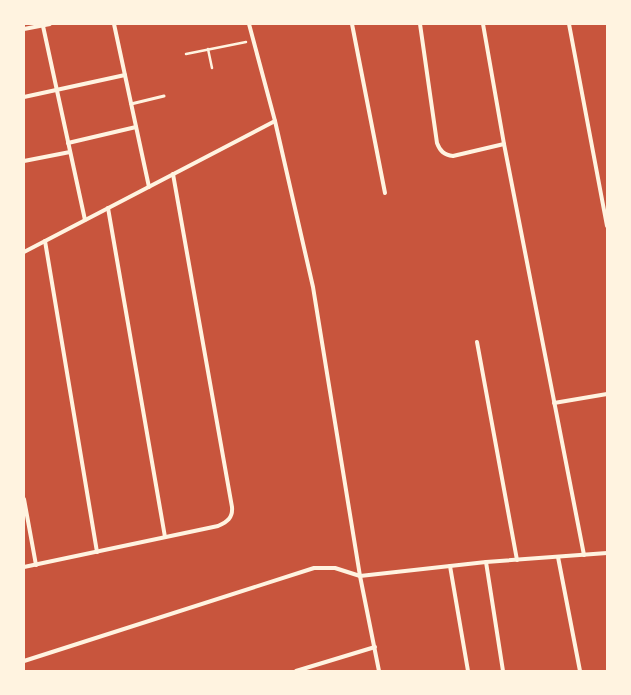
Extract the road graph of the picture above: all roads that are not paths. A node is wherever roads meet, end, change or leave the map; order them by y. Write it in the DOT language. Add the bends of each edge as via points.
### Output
graph roads {
  1 [pos="50,24"];
  2 [pos="114,24"];
  3 [pos="249,24"];
  4 [pos="352,24"];
  5 [pos="420,24"];
  6 [pos="483,24"];
  7 [pos="569,24"];
  8 [pos="43,26"];
  9 [pos="24,30"];
  10 [pos="125,75"];
  11 [pos="57,90"];
  12 [pos="164,96"];
  13 [pos="24,97"];
  14 [pos="131,104"];
  15 [pos="275,121"];
  16 [pos="136,127"];
  17 [pos="68,143"];
  18 [pos="504,144"];
  19 [pos="70,152"];
  20 [pos="24,161"];
  21 [pos="172,174"];
  22 [pos="149,187"];
  23 [pos="385,193"];
  24 [pos="108,208"];
  25 [pos="85,220"];
  26 [pos="607,226"];
  27 [pos="45,241"];
  28 [pos="24,252"];
  29 [pos="477,342"];
  30 [pos="607,394"];
  31 [pos="554,403"];
  32 [pos="24,499"];
  33 [pos="165,537"];
  34 [pos="97,552"];
  35 [pos="607,553"];
  36 [pos="584,555"];
  37 [pos="558,557"];
  38 [pos="517,560"];
  39 [pos="486,562"];
  40 [pos="36,565"];
  41 [pos="450,566"];
  42 [pos="24,568"];
  43 [pos="360,576"];
  44 [pos="375,647"];
  45 [pos="24,661"];
  46 [pos="296,671"];
  47 [pos="379,671"];
  48 [pos="468,671"];
  49 [pos="504,671"];
  50 [pos="580,671"];
  1 -- 8 [label="street"];
  2 -- 10 [label="street"];
  3 -- 15 [label="street"];
  4 -- 23 [label="street"];
  5 -- 18 [label="street" via="439,149 447,156 453,156"];
  6 -- 18 [label="street"];
  7 -- 26 [label="street"];
  8 -- 9 [label="street"];
  8 -- 11 [label="street"];
  10 -- 11 [label="street"];
  10 -- 14 [label="street"];
  11 -- 13 [label="street"];
  11 -- 17 [label="street"];
  12 -- 14 [label="lane"];
  14 -- 16 [label="street"];
  15 -- 21 [label="street"];
  15 -- 43 [label="street" via="313,287"];
  16 -- 17 [label="street"];
  16 -- 22 [label="street"];
  17 -- 19 [label="street"];
  18 -- 31 [label="street"];
  19 -- 20 [label="street"];
  19 -- 25 [label="street"];
  21 -- 22 [label="street"];
  21 -- 33 [label="street" via="232,510 229,519 218,526"];
  22 -- 24 [label="street"];
  24 -- 25 [label="street"];
  24 -- 33 [label="street"];
  25 -- 27 [label="street"];
  27 -- 28 [label="street"];
  27 -- 34 [label="street"];
  29 -- 38 [label="street"];
  30 -- 31 [label="street"];
  31 -- 36 [label="street"];
  32 -- 40 [label="street"];
  33 -- 34 [label="street"];
  34 -- 40 [label="street"];
  35 -- 36 [label="street"];
  36 -- 37 [label="street"];
  37 -- 38 [label="street"];
  37 -- 50 [label="street"];
  38 -- 39 [label="street"];
  39 -- 41 [label="street"];
  39 -- 49 [label="street"];
  40 -- 42 [label="street"];
  41 -- 43 [label="street"];
  41 -- 48 [label="street"];
  43 -- 44 [label="street"];
  43 -- 45 [label="street" via="335,568 307,569"];
  44 -- 46 [label="street"];
  44 -- 47 [label="street"];
}
